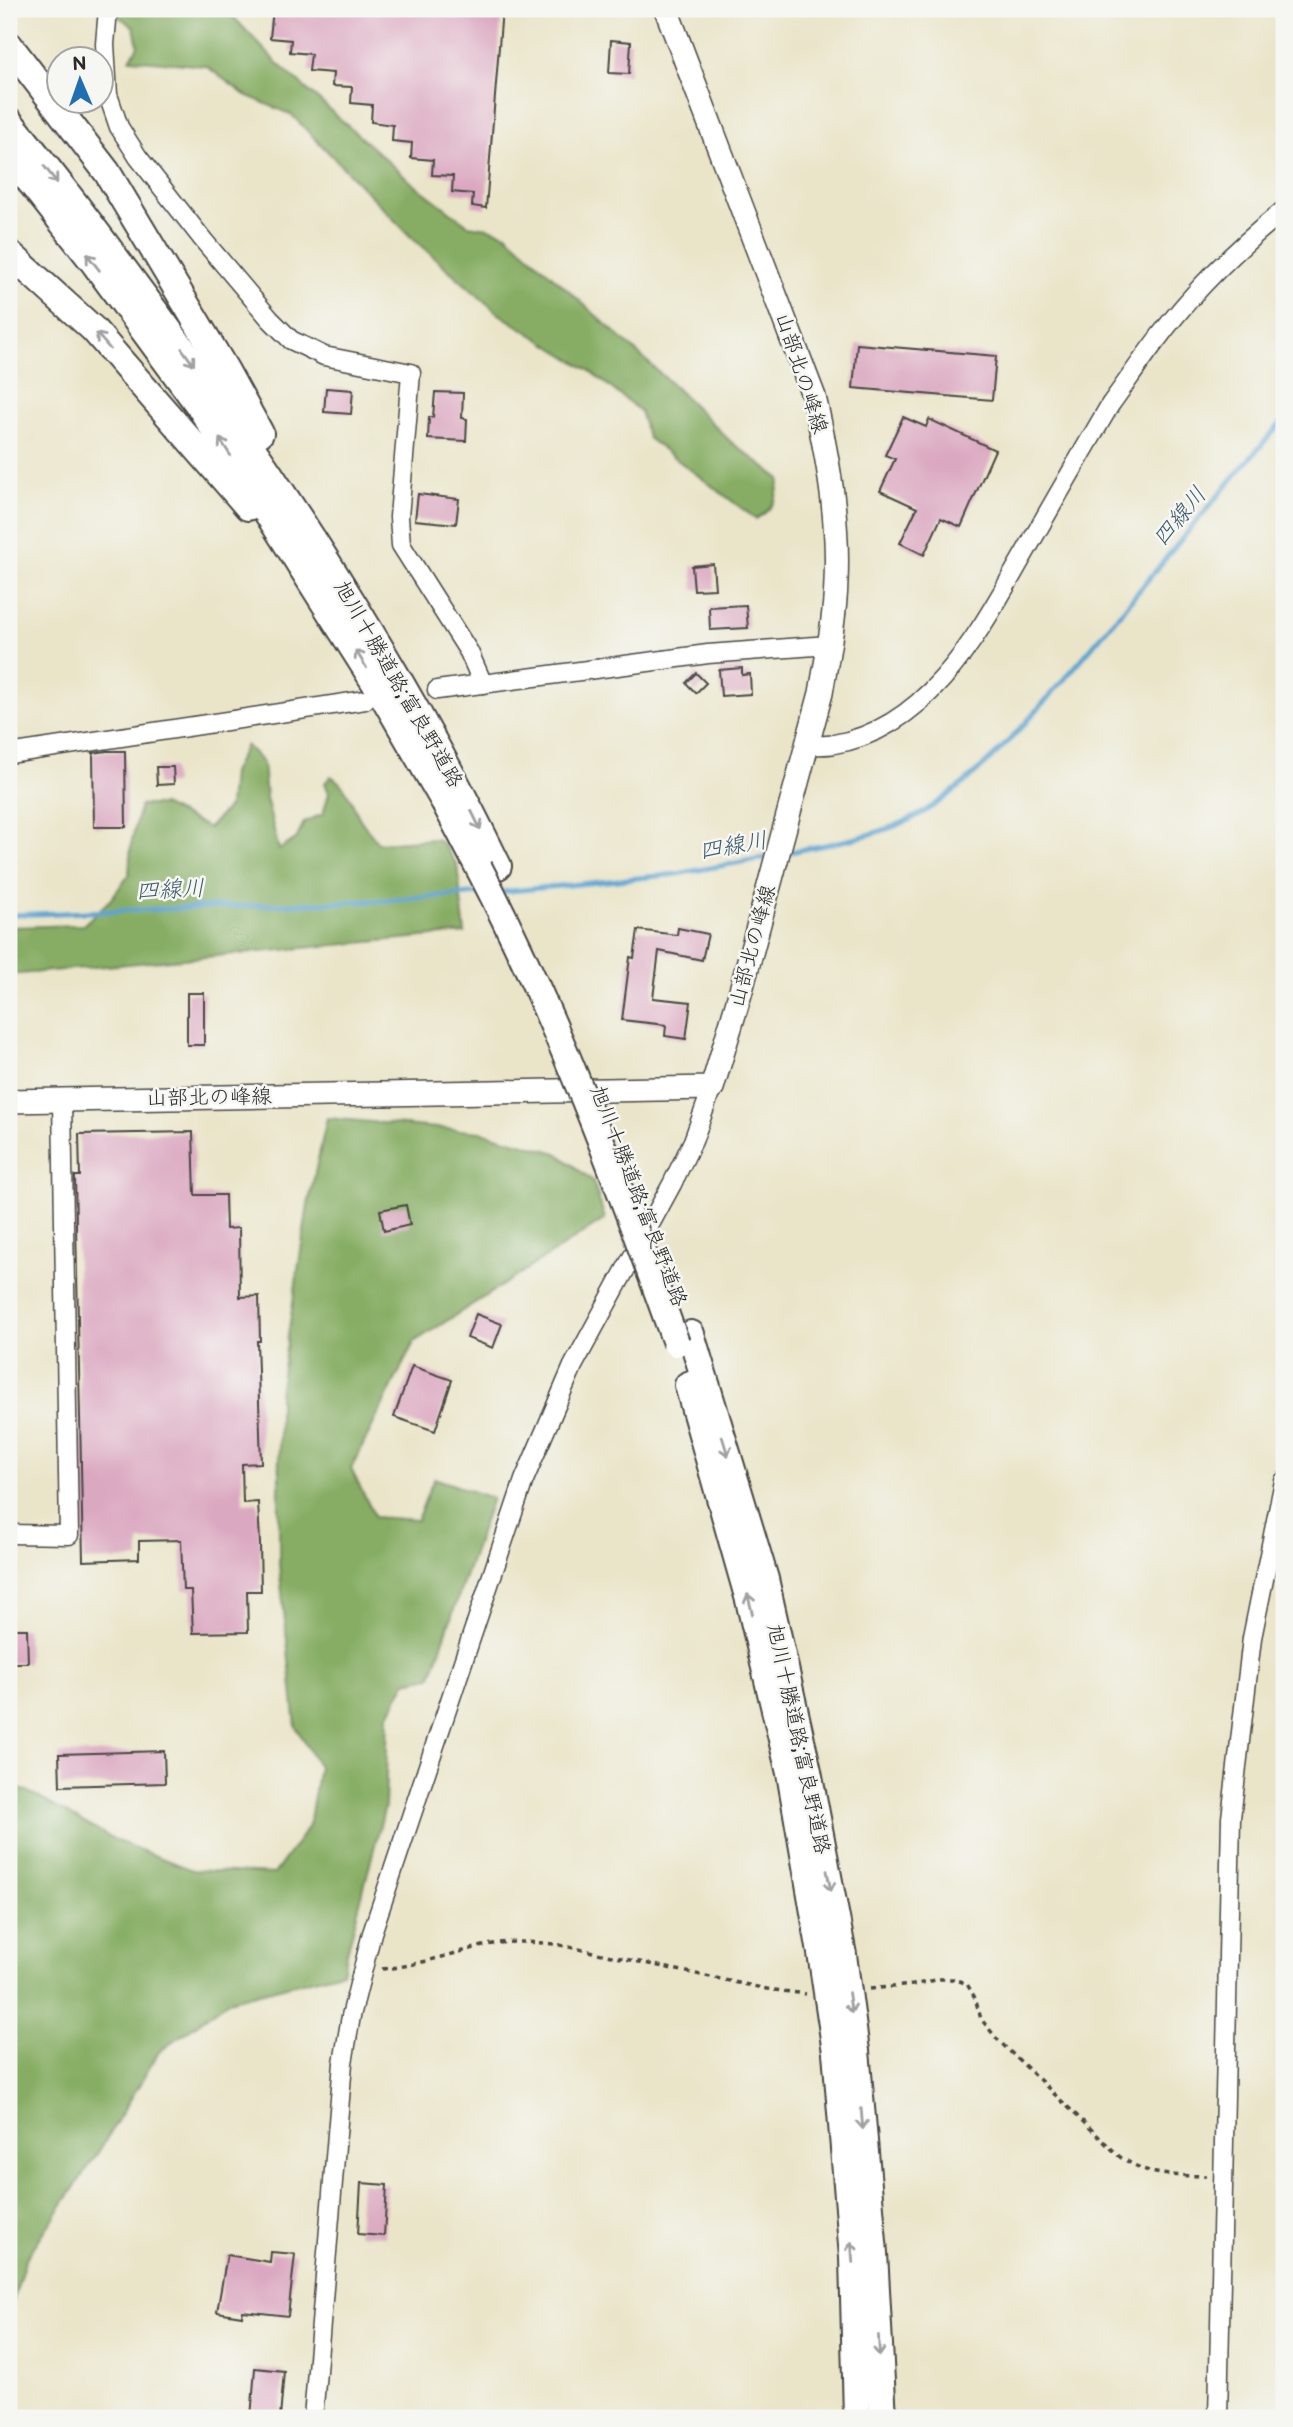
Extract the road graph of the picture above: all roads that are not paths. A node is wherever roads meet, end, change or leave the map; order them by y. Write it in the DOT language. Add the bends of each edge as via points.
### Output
graph roads {
  1 [pos="108,9"];
  2 [pos="666,9"];
  3 [pos="9,45"];
  4 [pos="9,121"];
  5 [pos="9,155"];
  6 [pos="1284,210"];
  7 [pos="9,253"];
  8 [pos="320,572"];
  9 [pos="830,645"];
  10 [pos="483,684"];
  11 [pos="437,690"];
  12 [pos="365,700"];
  13 [pos="808,745"];
  14 [pos="9,754"];
  15 [pos="712,1088"];
  16 [pos="62,1099"];
  17 [pos="9,1101"];
  18 [pos="1284,1481"];
  19 [pos="9,1534"];
  20 [pos="846,2051"];
  21 [pos="313,2418"];
  22 [pos="858,2418"];
  23 [pos="883,2418"];
  24 [pos="1218,2418"];
  1 -- 10 [label="street" via="108,95 119,127 204,241 291,340 324,356 411,373 399,517 401,545 469,652"];
  2 -- 9 [label="main road, 山部北の峰線" via="814,397 826,447 836,533"];
  3 -- 8 [label="highway" via="107,172 226,371"];
  4 -- 8 [label="highway, 旭川十勝道路;富良野道路, one-way" via="218,398"];
  8 -- 5 [label="highway, 旭川十勝道路;富良野道路, one-way" via="95,264"];
  6 -- 13 [label="street" via="1190,299 1126,382 968,647 944,677 914,707 877,730 834,744"];
  8 -- 7 [label="highway, one-way" via="93,329"];
  8 -- 20 [label="highway, 旭川十勝道路;富良野道路, bridge" via="402,683 462,791 489,867 572,1025 623,1148 765,1578 808,1771"];
  9 -- 10 [label="street" via="708,654"];
  9 -- 13 [label="main road, 山部北の峰線"];
  10 -- 11 [label="street"];
  12 -- 14 [label="street"];
  13 -- 15 [label="main road, 山部北の峰線"];
  15 -- 16 [label="main road, 山部北の峰線"];
  15 -- 21 [label="street" via="672,1184 573,1366 524,1480 372,1933 344,2063"];
  16 -- 17 [label="main road, 山部北の峰線"];
  16 -- 19 [label="street" via="69,1535"];
  18 -- 24 [label="street" via="1252,1638 1231,1818"];
  22 -- 20 [label="highway, 旭川十勝道路;富良野道路, one-way"];
  20 -- 23 [label="highway, 旭川十勝道路;富良野道路, one-way" via="874,2253"];
}
